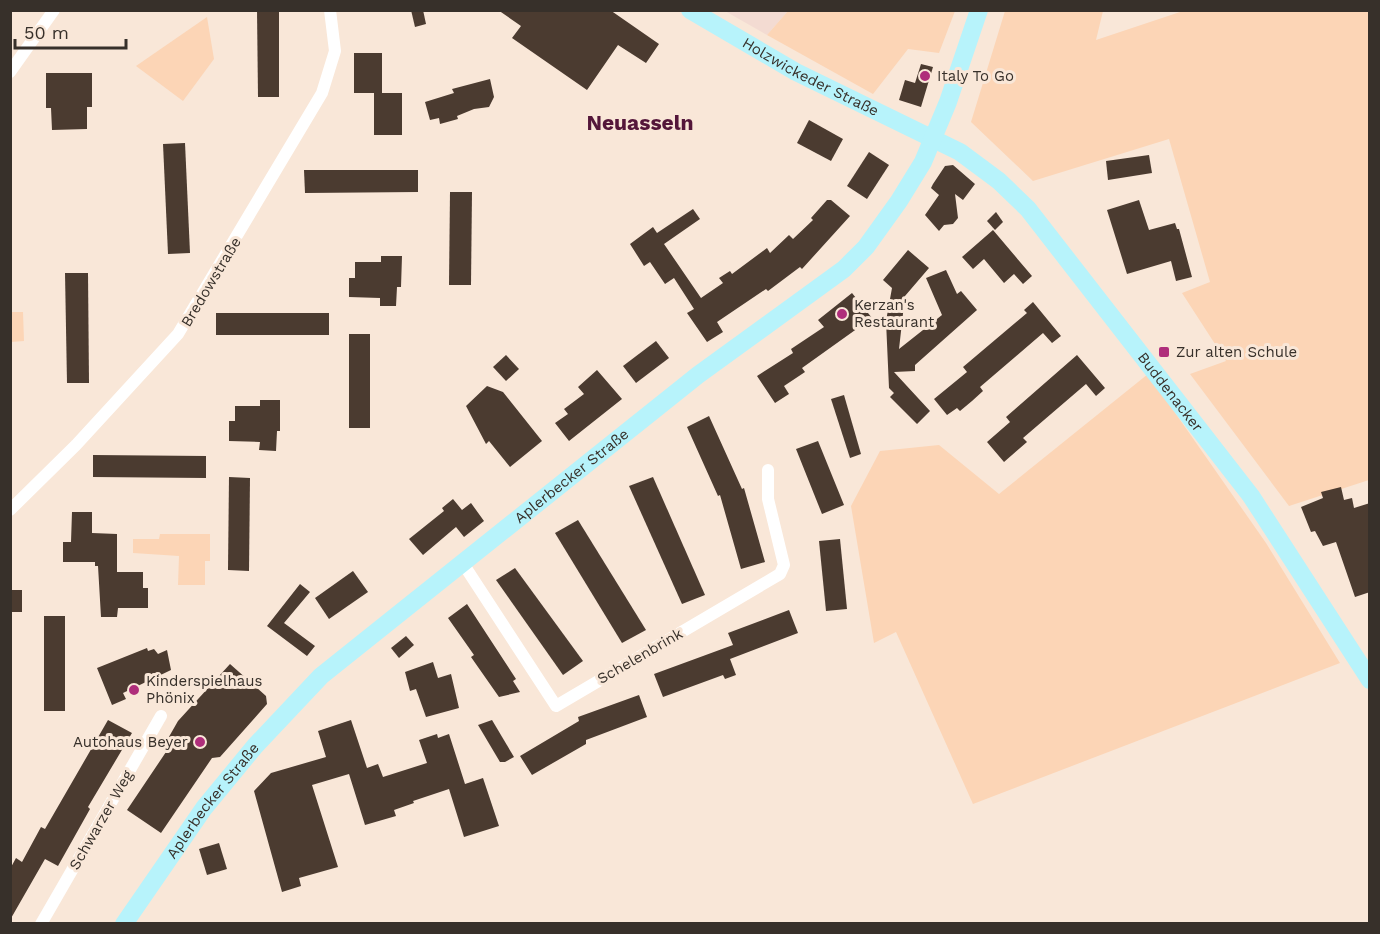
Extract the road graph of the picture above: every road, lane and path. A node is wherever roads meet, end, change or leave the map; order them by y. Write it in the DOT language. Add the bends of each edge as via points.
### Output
graph roads {
  1 [pos="54,10"];
  2 [pos="330,10"];
  3 [pos="690,10"];
  4 [pos="979,10"];
  5 [pos="10,72"];
  6 [pos="933,139"];
  7 [pos="768,470"];
  8 [pos="10,510"];
  9 [pos="462,562"];
  10 [pos="1370,680"];
  11 [pos="160,716"];
  12 [pos="41,924"];
  13 [pos="124,924"];
  1 -- 5 [label="street"];
  2 -- 8 [label="street, Bredowstraße" via="335,51 322,93 178,334"];
  3 -- 6 [label="main road, Holzwickeder Straße" via="796,72"];
  4 -- 6 [label="main road, Aplerbecker Straße"];
  6 -- 9 [label="main road, Aplerbecker Straße" via="876,236 844,269 698,375"];
  6 -- 10 [label="main road, Buddenacker" via="983,169 1028,209 1251,496"];
  7 -- 9 [label="street, Schelenbrink" via="768,499 784,565 780,574 556,706"];
  9 -- 13 [label="main road, Aplerbecker Straße" via="321,676 271,729 204,808"];
  11 -- 12 [label="street, Schwarzer Weg"];
}
